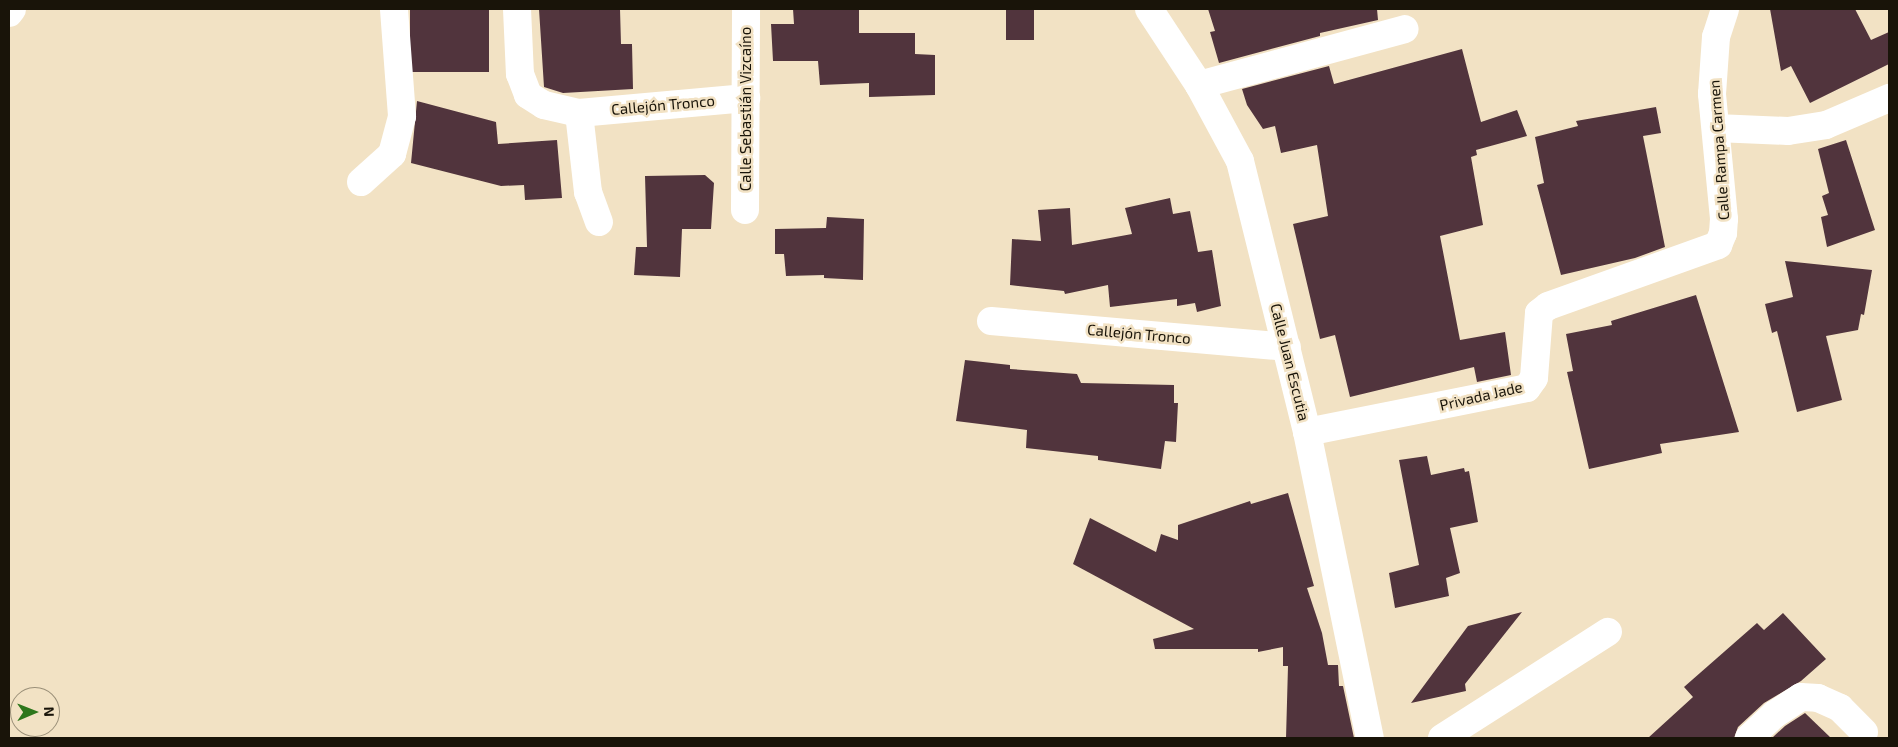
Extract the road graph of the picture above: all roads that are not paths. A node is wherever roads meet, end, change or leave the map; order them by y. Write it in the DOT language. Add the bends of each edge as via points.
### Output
graph roads {
  1 [pos="12,9"];
  2 [pos="394,9"];
  3 [pos="517,9"];
  4 [pos="746,9"];
  5 [pos="1149,9"];
  6 [pos="1725,9"];
  7 [pos="9,13"];
  8 [pos="1405,29"];
  9 [pos="1199,85"];
  10 [pos="746,98"];
  11 [pos="1889,98"];
  12 [pos="579,113"];
  13 [pos="1716,128"];
  14 [pos="361,182"];
  15 [pos="745,210"];
  16 [pos="599,222"];
  17 [pos="1723,233"];
  18 [pos="991,321"];
  19 [pos="1287,347"];
  20 [pos="1307,432"];
  21 [pos="1608,632"];
  22 [pos="1864,732"];
  23 [pos="1370,738"];
  24 [pos="1442,738"];
  25 [pos="1749,738"];
  1 -- 7 [label="street"];
  2 -- 14 [label="street" via="402,116 392,154"];
  3 -- 12 [label="street, Callejón Tronco" via="520,74 528,95 544,106"];
  4 -- 10 [label="street, Calle Sebastián Vizcaíno"];
  5 -- 9 [label="street, Calle Juan Escutia"];
  6 -- 13 [label="street, Calle Rampa Carmen" via="1716,37 1712,94"];
  8 -- 9 [label="street"];
  9 -- 19 [label="street, Calle Juan Escutia" via="1240,161"];
  10 -- 12 [label="street, Callejón Tronco"];
  10 -- 15 [label="street, Calle Sebastián Vizcaíno"];
  11 -- 13 [label="street" via="1826,125 1788,131"];
  12 -- 16 [label="street" via="588,192"];
  13 -- 17 [label="street, Calle Rampa Carmen"];
  17 -- 20 [label="street, Privada Jade" via="1718,245 1539,312 1534,378 1527,388"];
  18 -- 19 [label="street, Callejón Tronco"];
  19 -- 20 [label="street, Calle Juan Escutia"];
  20 -- 23 [label="street, Calle Juan Escutia"];
  21 -- 24 [label="street"];
  22 -- 25 [label="street" via="1840,708 1818,698 1801,697 1775,714"];
}
